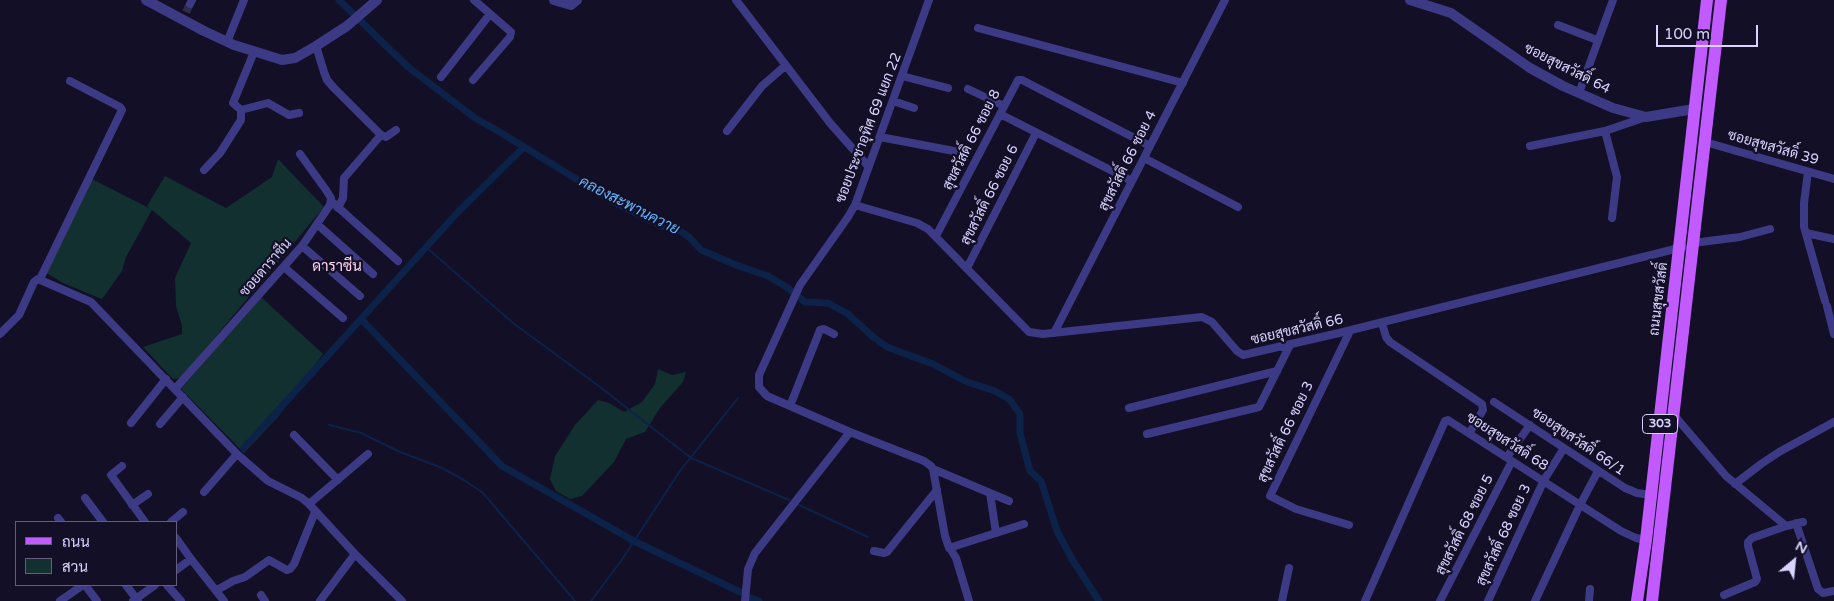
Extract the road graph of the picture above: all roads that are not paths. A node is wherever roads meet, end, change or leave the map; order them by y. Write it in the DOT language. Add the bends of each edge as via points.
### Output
graph roads {
  1 [pos="146,0"];
  2 [pos="244,0"];
  3 [pos="377,0"];
  4 [pos="474,0"];
  5 [pos="554,0"];
  6 [pos="576,0"];
  7 [pos="736,0"];
  8 [pos="929,0"];
  9 [pos="1224,0"];
  10 [pos="1411,0"];
  11 [pos="1613,0"];
  12 [pos="1707,0"];
  13 [pos="1721,0"];
  14 [pos="490,14"];
  15 [pos="1558,25"];
  16 [pos="978,28"];
  17 [pos="1597,40"];
  18 [pos="227,42"];
  19 [pos="316,46"];
  20 [pos="254,52"];
  21 [pos="785,66"];
  22 [pos="902,76"];
  23 [pos="441,77"];
  24 [pos="473,80"];
  25 [pos="70,81"];
  26 [pos="1183,82"];
  27 [pos="948,88"];
  28 [pos="968,89"];
  29 [pos="1579,93"];
  30 [pos="893,100"];
  31 [pos="1004,106"];
  32 [pos="914,108"];
  33 [pos="1694,109"];
  34 [pos="241,110"];
  35 [pos="298,113"];
  36 [pos="1000,114"];
  37 [pos="1646,117"];
  38 [pos="396,130"];
  39 [pos="727,131"];
  40 [pos="1604,131"];
  41 [pos="1036,133"];
  42 [pos="381,135"];
  43 [pos="880,137"];
  44 [pos="1705,142"];
  45 [pos="1150,146"];
  46 [pos="1530,146"];
  47 [pos="954,151"];
  48 [pos="300,154"];
  49 [pos="1144,158"];
  50 [pos="868,166"];
  51 [pos="204,170"];
  52 [pos="1808,172"];
  53 [pos="1834,179"];
  54 [pos="1132,182"];
  55 [pos="331,201"];
  56 [pos="855,205"];
  57 [pos="1238,207"];
  58 [pos="338,208"];
  59 [pos="1612,218"];
  60 [pos="317,224"];
  61 [pos="1770,229"];
  62 [pos="1806,233"];
  63 [pos="936,236"];
  64 [pos="1834,239"];
  65 [pos="302,246"];
  66 [pos="1689,246"];
  67 [pos="398,261"];
  68 [pos="284,267"];
  69 [pos="967,268"];
  70 [pos="373,274"];
  71 [pos="40,279"];
  72 [pos="360,296"];
  73 [pos="343,318"];
  74 [pos="1382,323"];
  75 [pos="1350,331"];
  76 [pos="1054,333"];
  77 [pos="0,334"];
  78 [pos="834,334"];
  79 [pos="1834,334"];
  80 [pos="1290,345"];
  81 [pos="1277,370"];
  82 [pos="166,379"];
  83 [pos="175,389"];
  84 [pos="183,397"];
  85 [pos="1494,402"];
  86 [pos="790,406"];
  87 [pos="1129,408"];
  88 [pos="1673,414"];
  89 [pos="1834,422"];
  90 [pos="131,423"];
  91 [pos="160,424"];
  92 [pos="1530,424"];
  93 [pos="850,432"];
  94 [pos="1470,432"];
  95 [pos="1147,434"];
  96 [pos="294,435"];
  97 [pos="1564,448"];
  98 [pos="237,454"];
  99 [pos="368,454"];
  100 [pos="1510,459"];
  101 [pos="122,466"];
  102 [pos="933,469"];
  103 [pos="1598,471"];
  104 [pos="338,480"];
  105 [pos="1544,480"];
  106 [pos="1735,484"];
  107 [pos="936,490"];
  108 [pos="204,492"];
  109 [pos="990,493"];
  110 [pos="148,494"];
  111 [pos="1651,495"];
  112 [pos="84,498"];
  113 [pos="1009,501"];
  114 [pos="132,504"];
  115 [pos="309,504"];
  116 [pos="1580,505"];
  117 [pos="183,512"];
  118 [pos="315,512"];
  119 [pos="102,521"];
  120 [pos="144,521"];
  121 [pos="171,521"];
  122 [pos="1024,524"];
  123 [pos="1349,526"];
  124 [pos="1786,526"];
  125 [pos="996,533"];
  126 [pos="1646,540"];
  127 [pos="178,541"];
  128 [pos="949,548"];
  129 [pos="874,551"];
  130 [pos="355,554"];
  131 [pos="191,560"];
  132 [pos="1289,568"];
  133 [pos="178,569"];
  134 [pos="66,586"];
  135 [pos="82,586"];
  136 [pos="85,586"];
  137 [pos="127,586"];
  138 [pos="154,586"];
  139 [pos="168,586"];
  140 [pos="1590,589"];
  141 [pos="217,590"];
  142 [pos="1834,591"];
  143 [pos="71,593"];
  144 [pos="1724,595"];
  145 [pos="136,600"];
  146 [pos="60,601"];
  147 [pos="97,601"];
  148 [pos="180,601"];
  149 [pos="224,601"];
  150 [pos="320,601"];
  151 [pos="402,601"];
  152 [pos="744,601"];
  153 [pos="969,601"];
  154 [pos="1282,601"];
  155 [pos="1365,601"];
  156 [pos="1440,601"];
  157 [pos="1488,601"];
  158 [pos="1535,601"];
  159 [pos="1589,601"];
  160 [pos="1637,601"];
  161 [pos="1652,601"];
  1 -- 18 [label="street" via="184,16"];
  2 -- 18 [label="street"];
  3 -- 19 [label="street"];
  4 -- 14 [label="street"];
  5 -- 6 [label="street" via="571,5"];
  7 -- 21 [label="street"];
  8 -- 22 [label="street, ซอยประชาอุทิศ 69 แยก 22"];
  9 -- 26 [label="street, สุขสวัสดิ์ 66 ซอย 4"];
  10 -- 29 [label="street, ซอยสุขสวัสดิ์ 64" via="1451,13 1530,68"];
  11 -- 17 [label="street"];
  12 -- 33 [label="main road, ถนนสุขสวัสดิ์ / 303"];
  13 -- 44 [label="main road, ถนนสุขสวัสดิ์ / 303"];
  14 -- 23 [label="street"];
  14 -- 24 [label="street" via="511,32 510,37"];
  15 -- 17 [label="street"];
  16 -- 26 [label="street"];
  17 -- 29 [label="street"];
  18 -- 20 [label="street"];
  19 -- 20 [label="street" via="291,60"];
  19 -- 42 [label="street" via="328,80"];
  20 -- 34 [label="street" via="233,103"];
  21 -- 39 [label="street" via="762,86"];
  21 -- 50 [label="street"];
  22 -- 27 [label="street"];
  22 -- 30 [label="street, ซอยประชาอุทิศ 69 แยก 22"];
  25 -- 71 [label="street" via="122,110"];
  26 -- 45 [label="street, สุขสวัสดิ์ 66 ซอย 4"];
  28 -- 31 [label="street"];
  29 -- 37 [label="street, ซอยสุขสวัสดิ์ 64" via="1613,108"];
  30 -- 32 [label="street"];
  30 -- 43 [label="street, ซอยประชาอุทิศ 69 แยก 22"];
  31 -- 36 [label="street, สุขสวัสดิ์ 66 ซอย 8"];
  31 -- 45 [label="street, สุขสวัสดิ์ 66 ซอย 8" via="1015,83 1022,80"];
  33 -- 37 [label="street, ซอยสุขสวัสดิ์ 64"];
  33 -- 66 [label="main road, ถนนสุขสวัสดิ์ / 303"];
  34 -- 35 [label="street" via="268,104 289,115"];
  34 -- 51 [label="street" via="241,120 230,139"];
  36 -- 41 [label="street"];
  36 -- 63 [label="street, สุขสวัสดิ์ 66 ซอย 8"];
  37 -- 40 [label="street"];
  38 -- 42 [label="street" via="386,137"];
  40 -- 46 [label="street"];
  40 -- 59 [label="street" via="1617,177"];
  41 -- 54 [label="street"];
  41 -- 69 [label="street, สุขสวัสดิ์ 66 ซอย 6"];
  42 -- 58 [label="street" via="344,178 343,198"];
  43 -- 47 [label="street"];
  43 -- 50 [label="street, ซอยประชาอุทิศ 69 แยก 22"];
  44 -- 52 [label="street, ซอยสุขสวัสดิ์ 39"];
  44 -- 66 [label="main road, ถนนสุขสวัสดิ์ / 303"];
  45 -- 49 [label="street, สุขสวัสดิ์ 66 ซอย 4"];
  48 -- 55 [label="street"];
  49 -- 54 [label="street, สุขสวัสดิ์ 66 ซอย 4"];
  49 -- 57 [label="street"];
  50 -- 56 [label="street, ซอยประชาอุทิศ 69 แยก 22"];
  52 -- 53 [label="street, ซอยสุขสวัสดิ์ 39"];
  52 -- 62 [label="street" via="1803,216"];
  54 -- 76 [label="street, สุขสวัสดิ์ 66 ซอย 4"];
  55 -- 58 [label="street"];
  55 -- 60 [label="street, ซอยดาราซีน"];
  56 -- 63 [label="street, ซอยสุขสวัสดิ์ 66" via="917,223"];
  56 -- 86 [label="street, ซอยประชาอุทิศ 69 แยก 22" via="800,285 760,372 758,382 762,392"];
  58 -- 67 [label="street"];
  60 -- 65 [label="street, ซอยดาราซีน"];
  60 -- 70 [label="street"];
  61 -- 66 [label="street, ซอยสุขสวัสดิ์ 66"];
  62 -- 64 [label="street"];
  62 -- 79 [label="street"];
  63 -- 69 [label="street, ซอยสุขสวัสดิ์ 66"];
  65 -- 68 [label="street, ซอยดาราซีน"];
  65 -- 72 [label="street"];
  66 -- 74 [label="street, ซอยสุขสวัสดิ์ 66"];
  66 -- 88 [label="main road, ถนนสุขสวัสดิ์ / 303"];
  66 -- 111 [label="main road, ถนนสุขสวัสดิ์ / 303"];
  68 -- 73 [label="street"];
  68 -- 83 [label="street, ซอยดาราซีน"];
  69 -- 76 [label="street, ซอยสุขสวัสดิ์ 66" via="1029,332"];
  71 -- 77 [label="street" via="34,282 19,315"];
  71 -- 82 [label="street" via="92,302"];
  74 -- 75 [label="street, ซอยสุขสวัสดิ์ 66"];
  74 -- 94 [label="street" via="1390,342 1482,404 1483,410"];
  75 -- 80 [label="street, ซอยสุขสวัสดิ์ 66"];
  75 -- 123 [label="street, สุขสวัสดิ์ 66 ซอย 3" via="1270,496 1296,509"];
  76 -- 80 [label="street, ซอยสุขสวัสดิ์ 66" via="1202,318 1212,322 1242,355"];
  78 -- 86 [label="street" via="820,330"];
  80 -- 81 [label="street"];
  81 -- 87 [label="street"];
  81 -- 95 [label="street" via="1259,407"];
  82 -- 83 [label="street"];
  82 -- 90 [label="street"];
  83 -- 84 [label="street"];
  84 -- 91 [label="street"];
  84 -- 98 [label="street"];
  85 -- 92 [label="street, ซอยสุขสวัสดิ์ 66/1"];
  86 -- 93 [label="street, ซอยประชาอุทิศ 69 แยก 22"];
  88 -- 106 [label="street" via="1719,470"];
  88 -- 161 [label="main road, ถนนสุขสวัสดิ์ / 303"];
  89 -- 106 [label="street" via="1779,452"];
  92 -- 97 [label="street, ซอยสุขสวัสดิ์ 66/1"];
  92 -- 100 [label="street, สุขสวัสดิ์ 68 ซอย 5"];
  93 -- 102 [label="street, ซอยประชาอุทิศ 69 แยก 22" via="928,463"];
  93 -- 152 [label="street" via="755,553 748,569"];
  94 -- 100 [label="street, ซอยสุขสวัสดิ์ 68"];
  94 -- 155 [label="street, ซอยสุขสวัสดิ์ 68" via="1452,421 1445,421"];
  96 -- 104 [label="street"];
  97 -- 103 [label="street, ซอยสุขสวัสดิ์ 66/1"];
  97 -- 105 [label="street, สุขสวัสดิ์ 68 ซอย 3"];
  98 -- 108 [label="street"];
  98 -- 115 [label="street" via="268,480"];
  99 -- 104 [label="street"];
  100 -- 105 [label="street, ซอยสุขสวัสดิ์ 68"];
  100 -- 156 [label="street, สุขสวัสดิ์ 68 ซอย 5"];
  101 -- 114 [label="street" via="111,475"];
  102 -- 107 [label="street"];
  102 -- 109 [label="street, ซอยประชาอุทิศ 69 แยก 22"];
  103 -- 111 [label="street, ซอยสุขสวัสดิ์ 66/1" via="1630,490"];
  103 -- 116 [label="street"];
  104 -- 115 [label="street"];
  105 -- 116 [label="street, ซอยสุขสวัสดิ์ 68"];
  105 -- 157 [label="street, สุขสวัสดิ์ 68 ซอย 3"];
  106 -- 124 [label="street"];
  107 -- 128 [label="street"];
  107 -- 129 [label="street" via="887,552"];
  109 -- 113 [label="street, ซอยประชาอุทิศ 69 แยก 22"];
  109 -- 125 [label="street"];
  110 -- 114 [label="street"];
  111 -- 126 [label="main road, ถนนสุขสวัสดิ์ / 303"];
  112 -- 119 [label="street"];
  114 -- 120 [label="street"];
  115 -- 118 [label="street"];
  116 -- 126 [label="street, ซอยสุขสวัสดิ์ 68" via="1621,531"];
  116 -- 158 [label="street"];
  117 -- 121 [label="street"];
  118 -- 130 [label="street"];
  118 -- 141 [label="street" via="290,569 269,560 245,577"];
  122 -- 125 [label="street"];
  124 -- 142 [label="street" via="1800,522 1818,589 1823,593"];
  124 -- 144 [label="street" via="1748,542 1757,579"];
  125 -- 128 [label="street"];
  126 -- 160 [label="main road, ถนนสุขสวัสดิ์ / 303"];
  127 -- 131 [label="street"];
  128 -- 153 [label="street" via="956,558"];
  130 -- 150 [label="street"];
  130 -- 151 [label="street"];
  131 -- 133 [label="street"];
  131 -- 141 [label="street"];
  132 -- 154 [label="street"];
  134 -- 143 [label="street"];
  135 -- 143 [label="street"];
  136 -- 147 [label="street"];
  137 -- 145 [label="street"];
  138 -- 145 [label="street"];
  139 -- 148 [label="street"];
  140 -- 159 [label="street"];
  141 -- 149 [label="street"];
  143 -- 146 [label="street"];
}
